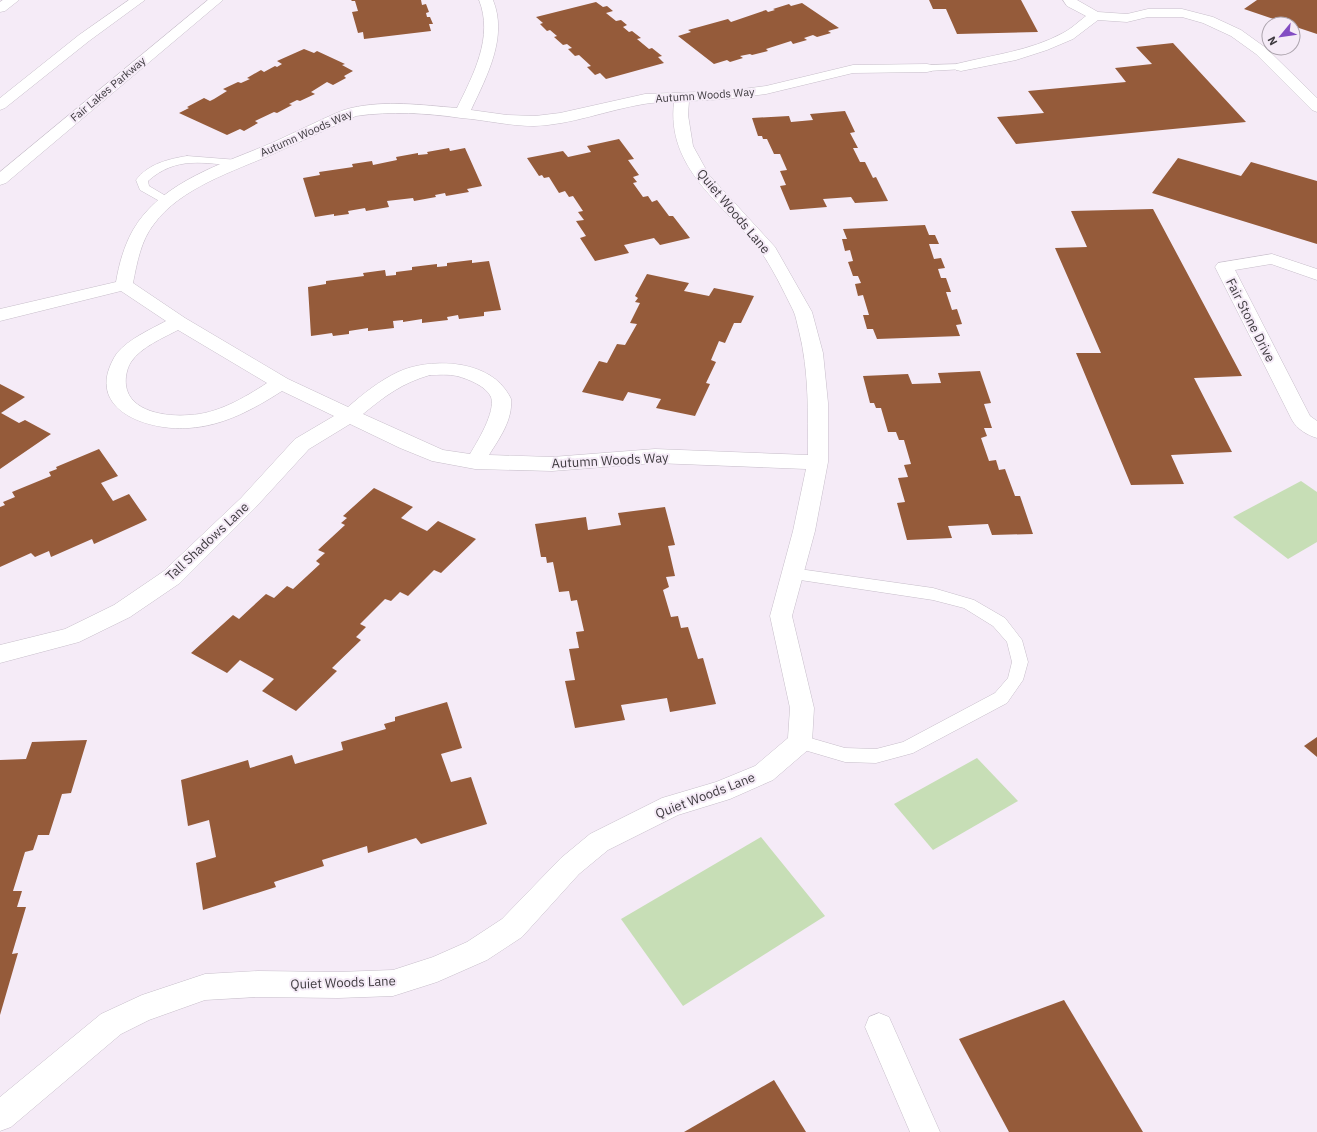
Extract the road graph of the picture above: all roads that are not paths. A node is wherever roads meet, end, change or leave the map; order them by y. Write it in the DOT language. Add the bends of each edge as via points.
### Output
graph roads {
  1 [pos="12,0"];
  2 [pos="138,0"];
  3 [pos="216,0"];
  4 [pos="486,0"];
  5 [pos="1070,0"];
  6 [pos="1140,0"];
  7 [pos="0,8"];
  8 [pos="1148,13"];
  9 [pos="1095,16"];
  10 [pos="961,67"];
  11 [pos="927,68"];
  12 [pos="682,97"];
  13 [pos="0,106"];
  14 [pos="1317,107"];
  15 [pos="462,113"];
  16 [pos="238,163"];
  17 [pos="0,180"];
  18 [pos="167,201"];
  19 [pos="1317,275"];
  20 [pos="124,285"];
  21 [pos="0,315"];
  22 [pos="179,322"];
  23 [pos="281,383"];
  24 [pos="350,415"];
  25 [pos="1317,431"];
  26 [pos="475,462"];
  27 [pos="818,462"];
  28 [pos="792,574"];
  29 [pos="0,654"];
  30 [pos="800,742"];
  31 [pos="879,1027"];
  32 [pos="0,1116"];
  33 [pos="925,1132"];
  1 -- 7 [label="street"];
  2 -- 13 [label="street" via="84,38"];
  3 -- 17 [label="street, Fair Lakes Parkway"];
  4 -- 15 [label="street" via="491,16 490,37 480,75"];
  5 -- 9 [label="street"];
  6 -- 8 [label="street"];
  8 -- 9 [label="street" via="1127,18"];
  8 -- 14 [label="street" via="1182,13 1208,20 1236,33 1261,51"];
  9 -- 10 [label="street, Autumn Woods Way" via="1068,36 1030,51"];
  10 -- 11 [label="lane, Autumn Woods Way"];
  11 -- 12 [label="street, Autumn Woods Way" via="853,69 766,90"];
  12 -- 15 [label="street, Autumn Woods Way" via="645,99 535,121 507,120"];
  12 -- 27 [label="street, Quiet Woods Lane" via="680,115 685,146 702,177 766,247 803,312 814,354 818,403"];
  15 -- 16 [label="street, Autumn Woods Way" via="405,108 352,112"];
  16 -- 18 [label="street, Autumn Woods Way" via="196,183"];
  16 -- 18 [label="lane" via="183,159 167,162 151,171 142,180 144,188"];
  18 -- 20 [label="street, Autumn Woods Way" via="151,216 139,233 127,263"];
  19 -- 25 [label="street, Fair Stone Drive" via="1272,260 1224,267 1302,420"];
  20 -- 21 [label="street"];
  20 -- 22 [label="street, Autumn Woods Way"];
  22 -- 23 [label="street, Autumn Woods Way"];
  22 -- 23 [label="street" via="130,351 120,363 115,384 120,401 138,414 160,421 189,422 211,418 248,404"];
  23 -- 24 [label="street, Autumn Woods Way"];
  24 -- 26 [label="street, Autumn Woods Way" via="407,444 439,456"];
  24 -- 26 [label="street" via="382,389 404,376 429,369 459,370 471,374 484,380 501,398 500,412 494,430"];
  24 -- 29 [label="street, Tall Shadows Lane" via="302,444 248,503 172,577 122,611 71,636"];
  26 -- 27 [label="street, Autumn Woods Way" via="552,464 655,456"];
  27 -- 28 [label="street, Quiet Woods Lane"];
  28 -- 30 [label="street, Quiet Woods Lane" via="781,616 802,708"];
  28 -- 30 [label="lane" via="933,594 969,604 999,622 1014,640 1020,662 1015,680 1001,698 907,748 876,756 845,755"];
  30 -- 32 [label="street, Quiet Woods Lane" via="764,773 671,806 599,842 570,866 512,928 477,951 437,969 393,983 205,987 142,1009 111,1024"];
  31 -- 33 [label="street"];
}
